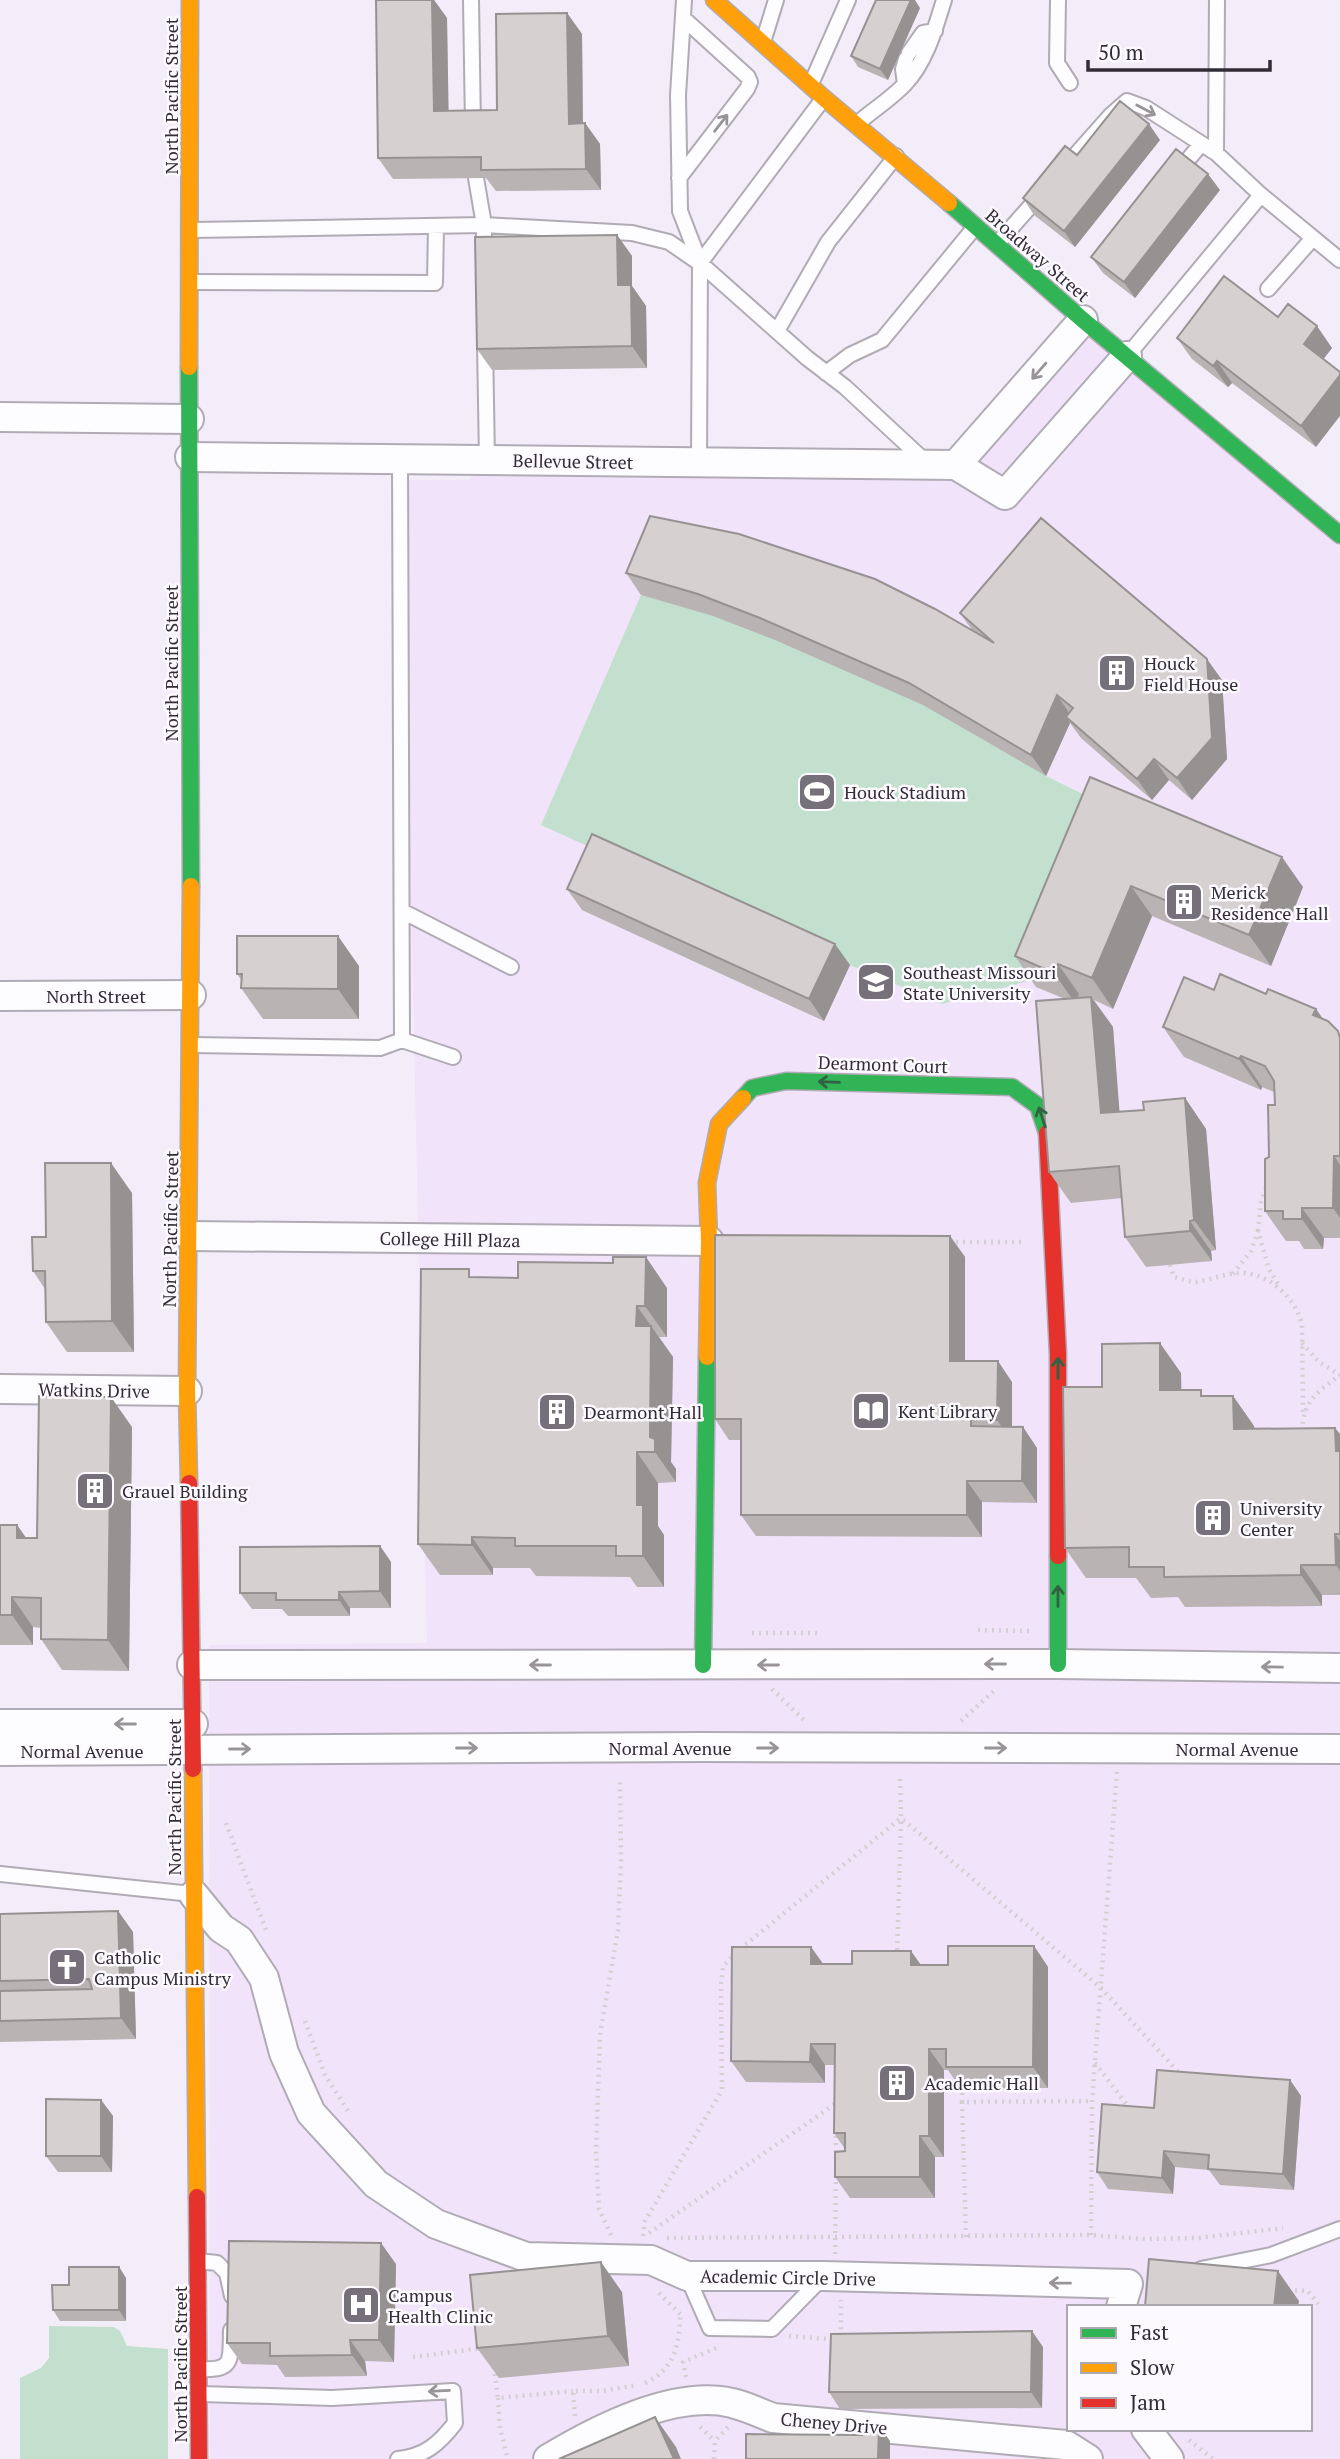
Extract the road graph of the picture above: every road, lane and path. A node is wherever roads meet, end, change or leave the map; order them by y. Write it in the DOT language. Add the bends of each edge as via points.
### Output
graph roads {
  1 [pos="190,0"];
  2 [pos="471,0"];
  3 [pos="684,0"];
  4 [pos="714,0"];
  5 [pos="776,0"];
  6 [pos="848,0"];
  7 [pos="944,0"];
  8 [pos="1058,0"];
  9 [pos="1217,0"];
  10 [pos="683,18"];
  11 [pos="935,31"];
  12 [pos="762,43"];
  13 [pos="1070,83"];
  14 [pos="905,84"];
  15 [pos="811,85"];
  16 [pos="824,98"];
  17 [pos="857,124"];
  18 [pos="473,131"];
  19 [pos="1201,145"];
  20 [pos="1216,153"];
  21 [pos="896,156"];
  22 [pos="679,177"];
  23 [pos="476,178"];
  24 [pos="1166,187"];
  25 [pos="1261,195"];
  26 [pos="484,225"];
  27 [pos="436,226"];
  28 [pos="975,227"];
  29 [pos="190,230"];
  30 [pos="1313,238"];
  31 [pos="996,245"];
  32 [pos="1340,260"];
  33 [pos="699,263"];
  34 [pos="483,276"];
  35 [pos="190,282"];
  36 [pos="1268,289"];
  37 [pos="1083,320"];
  38 [pos="485,327"];
  39 [pos="777,331"];
  40 [pos="1127,356"];
  41 [pos="826,373"];
  42 [pos="0,417"];
  43 [pos="189,419"];
  44 [pos="190,457"];
  45 [pos="400,460"];
  46 [pos="487,460"];
  47 [pos="699,463"];
  48 [pos="943,465"];
  49 [pos="1340,535"];
  50 [pos="402,911"];
  51 [pos="511,967"];
  52 [pos="191,995"];
  53 [pos="0,996"];
  54 [pos="402,1040"];
  55 [pos="191,1045"];
  56 [pos="453,1057"];
  57 [pos="1267,1185"];
  58 [pos="1258,1231"];
  59 [pos="190,1236"];
  60 [pos="709,1241"];
  61 [pos="943,1242"];
  62 [pos="1053,1242"];
  63 [pos="1170,1265"];
  64 [pos="1233,1274"];
  65 [pos="1279,1287"];
  66 [pos="1302,1343"];
  67 [pos="0,1389"];
  68 [pos="187,1391"];
  69 [pos="1303,1414"];
  70 [pos="1302,1436"];
  71 [pos="978,1630"];
  72 [pos="1034,1631"];
  73 [pos="752,1633"];
  74 [pos="820,1633"];
  75 [pos="1058,1664"];
  76 [pos="192,1665"];
  77 [pos="703,1665"];
  78 [pos="1340,1668"];
  79 [pos="770,1687"];
  80 [pos="997,1688"];
  81 [pos="0,1724"];
  82 [pos="958,1724"];
  83 [pos="809,1725"];
  84 [pos="193,1737"];
  85 [pos="1119,1748"];
  86 [pos="1340,1749"];
  87 [pos="0,1751"];
  88 [pos="900,1779"];
  89 [pos="620,1781"];
  90 [pos="222,1814"];
  91 [pos="901,1818"];
  92 [pos="0,1874"];
  93 [pos="194,1895"];
  94 [pos="268,1935"];
  95 [pos="897,1959"];
  96 [pos="1101,1988"];
  97 [pos="303,2017"];
  98 [pos="1095,2063"];
  99 [pos="1184,2078"];
  100 [pos="962,2081"];
  101 [pos="835,2091"];
  102 [pos="1093,2101"];
  103 [pos="962,2102"];
  104 [pos="835,2104"];
  105 [pos="1136,2117"];
  106 [pos="356,2123"];
  107 [pos="836,2158"];
  108 [pos="836,2171"];
  109 [pos="1290,2225"];
  110 [pos="1340,2229"];
  111 [pos="1091,2235"];
  112 [pos="966,2237"];
  113 [pos="633,2238"];
  114 [pos="643,2238"];
  115 [pos="837,2238"];
  116 [pos="602,2239"];
  117 [pos="198,2261"];
  118 [pos="1193,2271"];
  119 [pos="832,2273"];
  120 [pos="687,2276"];
  121 [pos="1280,2289"];
  122 [pos="1130,2291"];
  123 [pos="1318,2304"];
  124 [pos="680,2314"];
  125 [pos="781,2336"];
  126 [pos="721,2346"];
  127 [pos="491,2347"];
  128 [pos="413,2357"];
  129 [pos="493,2358"];
  130 [pos="199,2369"];
  131 [pos="687,2377"];
  132 [pos="573,2391"];
  133 [pos="198,2394"];
  134 [pos="498,2398"];
  135 [pos="732,2421"];
  136 [pos="697,2423"];
  137 [pos="1149,2431"];
  138 [pos="577,2441"];
  139 [pos="715,2441"];
  140 [pos="1178,2449"];
  141 [pos="200,2459"];
  142 [pos="398,2459"];
  143 [pos="508,2459"];
  144 [pos="548,2459"];
  145 [pos="714,2459"];
  146 [pos="1088,2459"];
  147 [pos="1213,2459"];
  1 -- 29 [label="street, North Pacific Street"];
  2 -- 18 [label="lane"];
  3 -- 10 [label="lane"];
  4 -- 12 [label="street, Broadway Street"];
  5 -- 12 [label="lane"];
  6 -- 15 [label="lane"];
  7 -- 11 [label="lane"];
  8 -- 13 [label="lane" via="1057,63"];
  9 -- 20 [label="lane"];
  10 -- 22 [label="lane"];
  22 -- 10 [label="lane, one-way" via="750,82"];
  11 -- 14 [label="lane"];
  11 -- 14 [label="lane" via="923,33 908,56 903,69"];
  12 -- 15 [label="street, Broadway Street"];
  14 -- 17 [label="lane"];
  15 -- 16 [label="street, Broadway Street"];
  16 -- 17 [label="street, Broadway Street"];
  16 -- 33 [label="lane"];
  17 -- 21 [label="street, Broadway Street"];
  19 -- 20 [label="lane"];
  19 -- 24 [label="lane"];
  31 -- 19 [label="lane, one-way" via="1127,101 1146,108"];
  20 -- 25 [label="lane"];
  21 -- 28 [label="street, Broadway Street"];
  21 -- 39 [label="lane" via="828,242"];
  22 -- 33 [label="lane" via="680,211"];
  23 -- 26 [label="lane"];
  25 -- 30 [label="lane"];
  25 -- 40 [label="lane"];
  26 -- 27 [label="lane"];
  26 -- 33 [label="lane" via="632,233 669,242"];
  26 -- 34 [label="lane"];
  27 -- 29 [label="lane"];
  27 -- 35 [label="lane" via="435,283"];
  28 -- 31 [label="street, Broadway Street"];
  28 -- 41 [label="lane" via="882,341 850,355"];
  29 -- 35 [label="street, North Pacific Street"];
  30 -- 32 [label="lane"];
  30 -- 36 [label="lane"];
  31 -- 37 [label="street, Broadway Street"];
  33 -- 39 [label="lane"];
  33 -- 47 [label="lane"];
  35 -- 43 [label="street, North Pacific Street"];
  37 -- 40 [label="street, Broadway Street"];
  37 -- 48 [label="street, one-way"];
  38 -- 46 [label="lane"];
  39 -- 41 [label="lane"];
  40 -- 48 [label="street" via="1005,495"];
  40 -- 49 [label="street, Broadway Street"];
  41 -- 48 [label="lane"];
  42 -- 43 [label="street"];
  43 -- 44 [label="street, North Pacific Street"];
  44 -- 45 [label="street, Bellevue Street"];
  44 -- 52 [label="street, North Pacific Street"];
  45 -- 46 [label="street, Bellevue Street"];
  45 -- 50 [label="lane"];
  46 -- 47 [label="street, Bellevue Street"];
  47 -- 48 [label="street, Bellevue Street"];
  50 -- 51 [label="lane"];
  50 -- 54 [label="lane"];
  52 -- 53 [label="street, North Street"];
  52 -- 55 [label="street, North Pacific Street"];
  54 -- 55 [label="lane" via="380,1048"];
  54 -- 56 [label="lane"];
  55 -- 59 [label="street, North Pacific Street"];
  57 -- 58 [label="path"];
  58 -- 64 [label="path" via="1251,1251"];
  58 -- 65 [label="path"];
  59 -- 60 [label="street, College Hill Plaza"];
  59 -- 68 [label="street, North Pacific Street"];
  62 -- 60 [label="street, Dearmont Court, one-way" via="1049,1139 1038,1106 1012,1087 786,1081 752,1088 719,1124 707,1183"];
  60 -- 77 [label="street, Dearmont Court"];
  61 -- 62 [label="path"];
  75 -- 62 [label="street, Dearmont Court, one-way" via="1058,1354"];
  63 -- 64 [label="path" via="1174,1278 1193,1282"];
  64 -- 65 [label="path" via="1262,1278"];
  65 -- 66 [label="path" via="1299,1313"];
  66 -- 69 [label="path"];
  66 -- 69 [label="path" via="1319,1362 1340,1375 1312,1397"];
  67 -- 68 [label="street, Watkins Drive"];
  68 -- 76 [label="street, North Pacific Street"];
  69 -- 70 [label="path"];
  71 -- 72 [label="path"];
  73 -- 74 [label="path"];
  75 -- 77 [label="street, one-way"];
  78 -- 75 [label="street, one-way"];
  77 -- 76 [label="street, one-way"];
  76 -- 84 [label="street, North Pacific Street"];
  79 -- 83 [label="path"];
  80 -- 82 [label="path"];
  84 -- 81 [label="street, Normal Avenue, one-way"];
  84 -- 85 [label="street, Normal Avenue, one-way"];
  84 -- 87 [label="street, Normal Avenue"];
  84 -- 93 [label="street, North Pacific Street"];
  85 -- 86 [label="street, Normal Avenue"];
  85 -- 96 [label="path"];
  88 -- 91 [label="path"];
  89 -- 116 [label="path" via="618,1930 597,2066 597,2189 599,2209 614,2238"];
  90 -- 94 [label="path"];
  91 -- 95 [label="path"];
  91 -- 96 [label="path"];
  91 -- 114 [label="path" via="723,1967 722,2090 645,2221"];
  92 -- 93 [label="lane"];
  93 -- 117 [label="street, North Pacific Street"];
  93 -- 120 [label="street, Academic Circle Drive" via="221,1927 239,1940 264,1978 284,2053 310,2113 376,2184 436,2224 526,2257 651,2260"];
  96 -- 98 [label="path"];
  96 -- 99 [label="path"];
  97 -- 106 [label="path" via="325,2075"];
  98 -- 102 [label="path"];
  98 -- 105 [label="path"];
  100 -- 103 [label="path"];
  101 -- 104 [label="path"];
  102 -- 103 [label="path"];
  102 -- 111 [label="path"];
  103 -- 112 [label="path"];
  104 -- 107 [label="path"];
  104 -- 114 [label="path"];
  108 -- 115 [label="path"];
  109 -- 111 [label="path" via="1198,2238"];
  110 -- 118 [label="lane" via="1271,2255"];
  111 -- 112 [label="path"];
  112 -- 115 [label="path"];
  113 -- 114 [label="path"];
  114 -- 115 [label="path"];
  115 -- 119 [label="path"];
  117 -- 130 [label="street, North Pacific Street"];
  117 -- 130 [label="lane" via="217,2263 227,2273 232,2291 230,2359 217,2370"];
  119 -- 120 [label="street, Academic Circle Drive"];
  119 -- 120 [label="lane" via="772,2329 710,2328"];
  122 -- 119 [label="street, Academic Circle Drive, one-way"];
  119 -- 125 [label="path" via="841,2299 841,2340"];
  121 -- 123 [label="path" via="1308,2291"];
  124 -- 132 [label="path" via="671,2363 657,2377 640,2385"];
  126 -- 131 [label="path" via="683,2362"];
  127 -- 128 [label="path"];
  129 -- 134 [label="path"];
  130 -- 133 [label="street, North Pacific Street"];
  132 -- 134 [label="path"];
  132 -- 138 [label="path"];
  133 -- 141 [label="street, North Pacific Street"];
  142 -- 133 [label="lane, one-way" via="439,2444 455,2423 453,2391 332,2398"];
  134 -- 143 [label="path"];
  135 -- 139 [label="path"];
  136 -- 139 [label="path"];
  137 -- 140 [label="street"];
  138 -- 144 [label="street, Cheney Drive"];
  138 -- 146 [label="street, Cheney Drive" via="635,2414 705,2401 730,2402 773,2418 1066,2445"];
  139 -- 145 [label="path"];
  140 -- 147 [label="path"];
}
